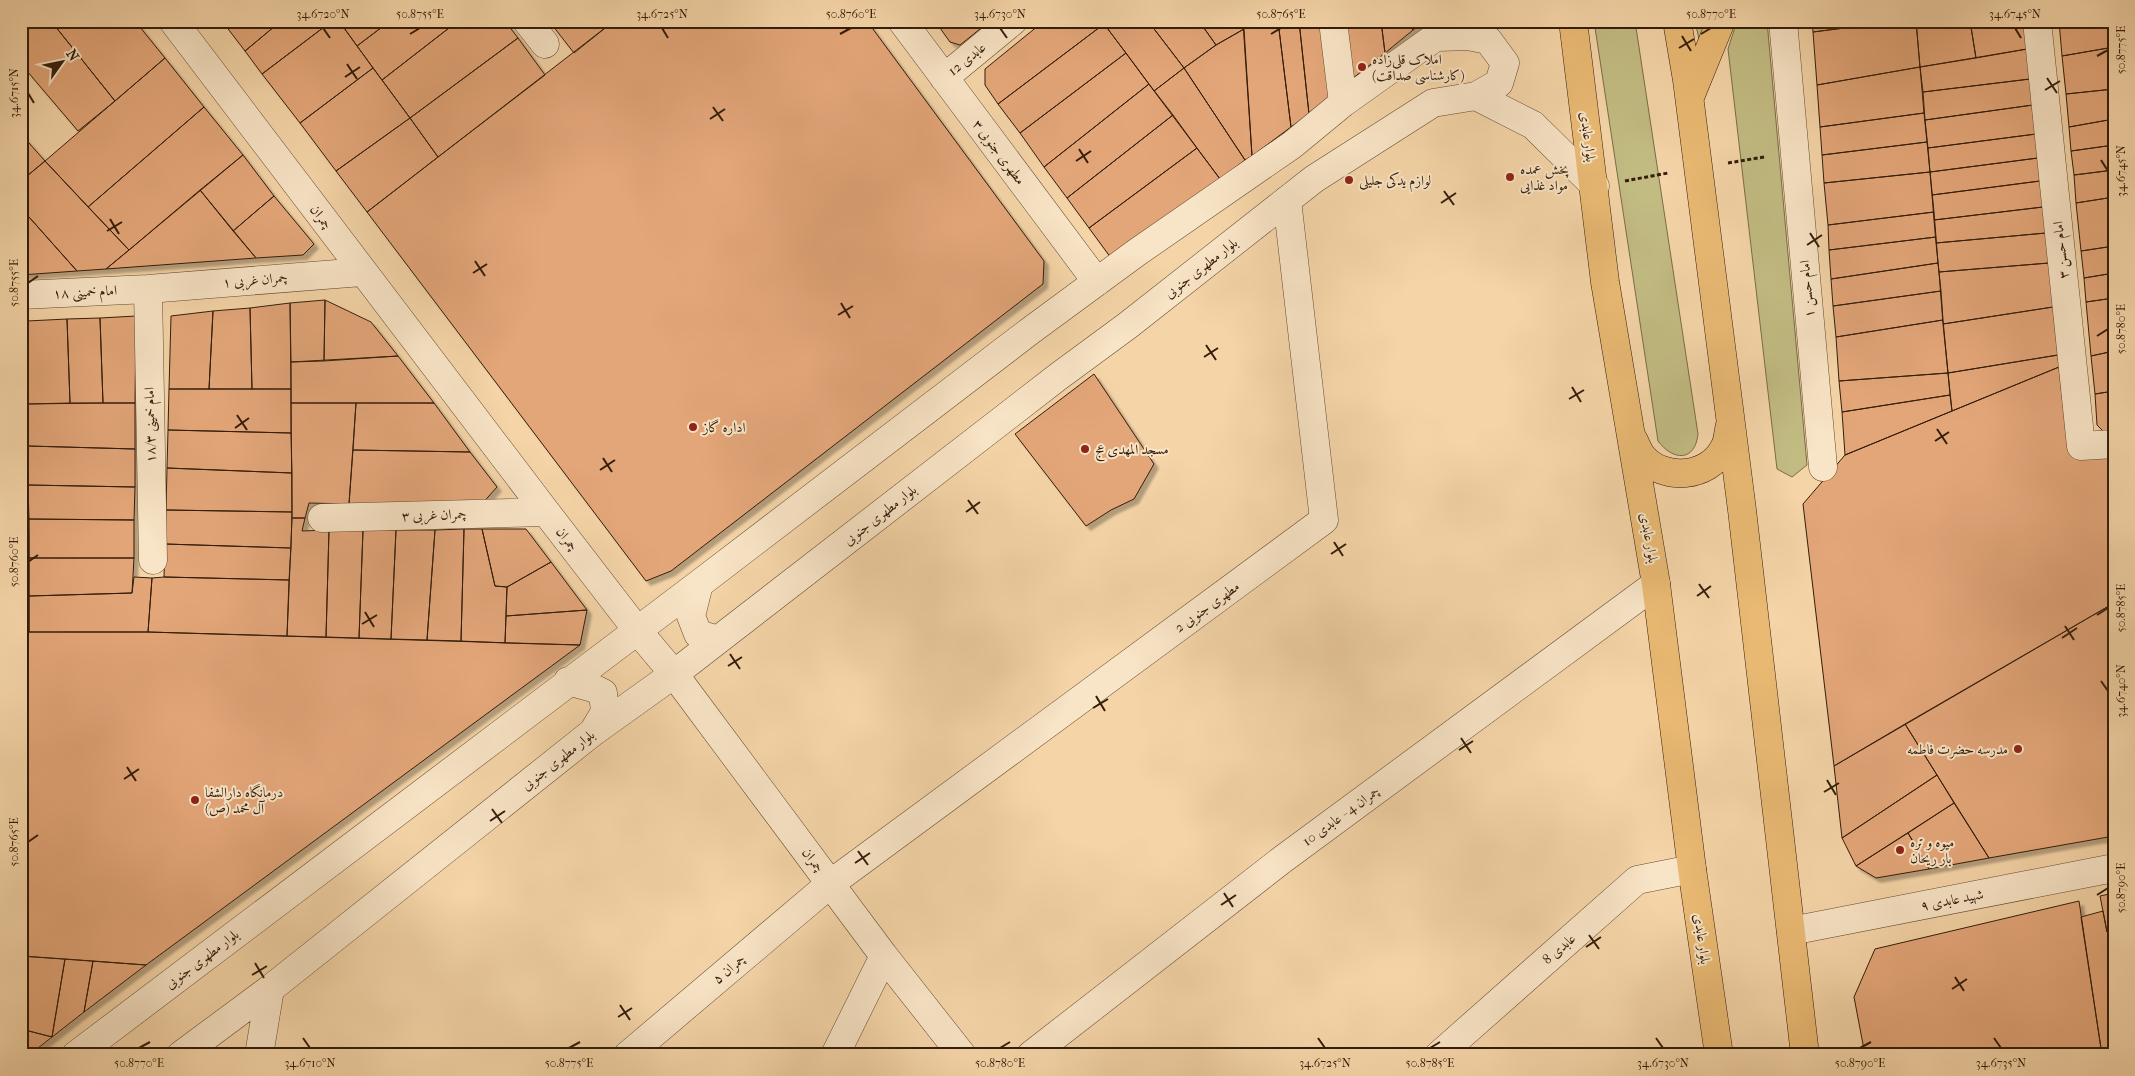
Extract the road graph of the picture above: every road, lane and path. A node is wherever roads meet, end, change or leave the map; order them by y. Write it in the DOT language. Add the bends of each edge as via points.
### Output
graph roads {
  1 [pos="173,21"];
  2 [pos="527,21"];
  3 [pos="902,21"];
  4 [pos="1013,21"];
  5 [pos="1333,21"];
  6 [pos="1574,21"];
  7 [pos="1677,21"];
  8 [pos="1721,21"];
  9 [pos="1783,21"];
  10 [pos="2037,21"];
  11 [pos="1448,29"];
  12 [pos="545,44"];
  13 [pos="944,78"];
  14 [pos="1476,96"];
  15 [pos="1689,99"];
  16 [pos="1343,103"];
  17 [pos="1595,186"];
  18 [pos="1287,200"];
  19 [pos="362,272"];
  20 [pos="1097,282"];
  21 [pos="148,290"];
  22 [pos="21,295"];
  23 [pos="1730,425"];
  24 [pos="1631,435"];
  25 [pos="2114,444"];
  26 [pos="1823,466"];
  27 [pos="546,512"];
  28 [pos="322,518"];
  29 [pos="153,560"];
  30 [pos="699,584"];
  31 [pos="1656,584"];
  32 [pos="637,630"];
  33 [pos="718,640"];
  34 [pos="674,674"];
  35 [pos="568,682"];
  36 [pos="593,732"];
  37 [pos="2114,868"];
  38 [pos="1692,869"];
  39 [pos="830,884"];
  40 [pos="1791,931"];
  41 [pos="884,956"];
  42 [pos="270,989"];
  43 [pos="76,1055"];
  44 [pos="181,1055"];
  45 [pos="259,1055"];
  46 [pos="628,1055"];
  47 [pos="835,1055"];
  48 [pos="962,1055"];
  49 [pos="1030,1055"];
  50 [pos="1439,1055"];
  51 [pos="1719,1055"];
  52 [pos="1805,1055"];
  1 -- 19 [label="street, چمران"];
  2 -- 12 [label="street"];
  3 -- 13 [label="street, مطهری جنوبی ۳"];
  4 -- 13 [label="street, عابدی 12"];
  5 -- 16 [label="street"];
  6 -- 17 [label="main road, بلوار عابدی"];
  7 -- 15 [label="main road"];
  8 -- 15 [label="main road"];
  9 -- 26 [label="street, امام حسن ۱"];
  10 -- 25 [label="street, امام حسن ۳" via="2081,446"];
  11 -- 14 [label="street" via="1488,40 1505,63 1498,83"];
  11 -- 16 [label="street, بلوار مطهری جنوبی"];
  13 -- 20 [label="street, مطهری جنوبی ۳"];
  14 -- 17 [label="street" via="1533,126"];
  14 -- 18 [label="street, بلوار مطهری جنوبی" via="1433,104 1314,178"];
  15 -- 23 [label="main road"];
  16 -- 20 [label="street, بلوار مطهری جنوبی" via="1292,145"];
  17 -- 24 [label="main road, بلوار عابدی" via="1605,282"];
  18 -- 33 [label="street, بلوار مطهری جنوبی"];
  18 -- 39 [label="street, مطهری جنوبی 2" via="1324,520"];
  19 -- 21 [label="street, چمران غربی ۱"];
  19 -- 27 [label="street, چمران"];
  20 -- 30 [label="street, بلوار مطهری جنوبی"];
  21 -- 22 [label="street, امام خمینی ۱۸"];
  21 -- 29 [label="street, امام خمینی ۱۸/۳"];
  23 -- 24 [label="main road" via="1724,448 1714,460 1708,466 1686,474 1662,471 1642,457"];
  23 -- 40 [label="main road"];
  24 -- 31 [label="main road, بلوار عابدی"];
  27 -- 28 [label="street, چمران غربی ۳"];
  27 -- 32 [label="street, چمران"];
  30 -- 32 [label="street, بلوار مطهری جنوبی"];
  30 -- 33 [label="street" via="691,616 698,634"];
  31 -- 38 [label="main road, بلوار عابدی"];
  31 -- 49 [label="street, چمران 4 - عابدی 10" via="1283,859"];
  32 -- 34 [label="street, چمران"];
  32 -- 35 [label="street, بلوار مطهری جنوبی"];
  33 -- 34 [label="street, بلوار مطهری جنوبی"];
  34 -- 36 [label="street, بلوار مطهری جنوبی"];
  34 -- 39 [label="street, چمران"];
  35 -- 36 [label="street" via="603,693 605,712"];
  35 -- 43 [label="street, بلوار مطهری جنوبی"];
  36 -- 42 [label="street, بلوار مطهری جنوبی"];
  37 -- 40 [label="street, شهید عابدی ۹"];
  38 -- 50 [label="street, عابدی 8" via="1637,880"];
  38 -- 51 [label="main road, بلوار عابدی"];
  39 -- 41 [label="street, چمران"];
  39 -- 46 [label="street, چمران ۵"];
  40 -- 52 [label="main road"];
  41 -- 47 [label="street"];
  41 -- 48 [label="street, چمران"];
  42 -- 44 [label="street, بلوار مطهری جنوبی"];
  42 -- 45 [label="street"];
}
